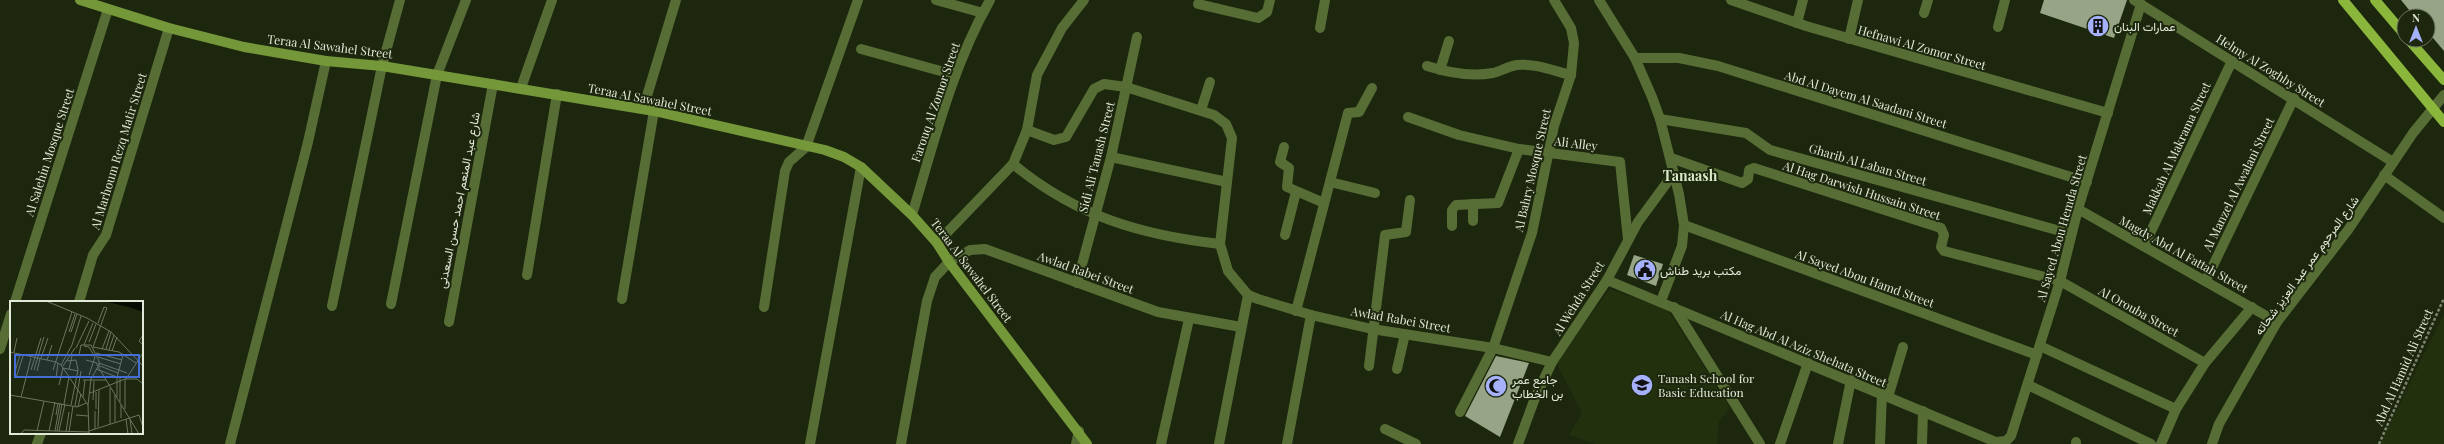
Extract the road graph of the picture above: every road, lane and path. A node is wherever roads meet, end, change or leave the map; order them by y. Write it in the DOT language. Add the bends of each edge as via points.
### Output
graph roads {
  1 [pos="80,0"];
  2 [pos="400,0"];
  3 [pos="466,0"];
  4 [pos="552,0"];
  5 [pos="676,0"];
  6 [pos="858,0"];
  7 [pos="936,0"];
  8 [pos="990,0"];
  9 [pos="1084,0"];
  10 [pos="1270,0"];
  11 [pos="1325,0"];
  12 [pos="1554,0"];
  13 [pos="1598,0"];
  14 [pos="1730,0"];
  15 [pos="1803,0"];
  16 [pos="1858,0"];
  17 [pos="1928,0"];
  18 [pos="2005,0"];
  19 [pos="2343,0"];
  20 [pos="2375,0"];
  21 [pos="1744,1"];
  22 [pos="2138,2"];
  23 [pos="1198,4"];
  24 [pos="108,9"];
  25 [pos="983,13"];
  26 [pos="1924,13"];
  27 [pos="1797,23"];
  28 [pos="2396,25"];
  29 [pos="1998,27"];
  30 [pos="169,28"];
  31 [pos="1320,28"];
  32 [pos="1137,37"];
  33 [pos="1849,39"];
  34 [pos="1449,41"];
  35 [pos="2416,48"];
  36 [pos="861,49"];
  37 [pos="1635,58"];
  38 [pos="326,61"];
  39 [pos="2232,61"];
  40 [pos="382,66"];
  41 [pos="1427,66"];
  42 [pos="1440,70"];
  43 [pos="1571,74"];
  44 [pos="437,75"];
  45 [pos="955,75"];
  46 [pos="2444,80"];
  47 [pos="1210,82"];
  48 [pos="493,84"];
  49 [pos="1126,87"];
  50 [pos="521,88"];
  51 [pos="1372,88"];
  52 [pos="557,94"];
  53 [pos="2444,95"];
  54 [pos="2294,98"];
  55 [pos="643,109"];
  56 [pos="2434,109"];
  57 [pos="1201,110"];
  58 [pos="654,111"];
  59 [pos="2108,113"];
  60 [pos="1408,117"];
  61 [pos="1660,119"];
  62 [pos="2444,122"];
  63 [pos="1027,130"];
  64 [pos="806,147"];
  65 [pos="1284,147"];
  66 [pos="1519,149"];
  67 [pos="1548,153"];
  68 [pos="1111,157"];
  69 [pos="1671,158"];
  70 [pos="2394,162"];
  71 [pos="1013,164"];
  72 [pos="861,167"];
  73 [pos="1674,173"];
  74 [pos="2384,175"];
  75 [pos="1227,182"];
  76 [pos="1330,182"];
  77 [pos="2087,182"];
  78 [pos="1296,192"];
  79 [pos="1375,192"];
  80 [pos="1410,200"];
  81 [pos="1324,203"];
  82 [pos="1472,204"];
  83 [pos="2078,209"];
  84 [pos="912,215"];
  85 [pos="1095,215"];
  86 [pos="2444,218"];
  87 [pos="1473,221"];
  88 [pos="1684,225"];
  89 [pos="1452,226"];
  90 [pos="2071,234"];
  91 [pos="1285,235"];
  92 [pos="1628,239"];
  93 [pos="937,243"];
  94 [pos="1220,244"];
  95 [pos="2144,246"];
  96 [pos="949,262"];
  97 [pos="527,276"];
  98 [pos="1607,280"];
  99 [pos="2206,280"];
  100 [pos="2060,281"];
  101 [pos="1077,283"];
  102 [pos="1248,295"];
  103 [pos="2444,298"];
  104 [pos="622,299"];
  105 [pos="15,301"];
  106 [pos="79,301"];
  107 [pos="1661,301"];
  108 [pos="391,304"];
  109 [pos="332,306"];
  110 [pos="764,307"];
  111 [pos="1674,307"];
  112 [pos="2252,307"];
  113 [pos="1296,310"];
  114 [pos="1311,315"];
  115 [pos="10,317"];
  116 [pos="1189,319"];
  117 [pos="449,322"];
  118 [pos="2277,322"];
  119 [pos="1241,327"];
  120 [pos="1372,328"];
  121 [pos="1405,334"];
  122 [pos="1903,347"];
  123 [pos="1493,348"];
  124 [pos="0,349"];
  125 [pos="2038,351"];
  126 [pos="1552,362"];
  127 [pos="1808,363"];
  128 [pos="2205,363"];
  129 [pos="1369,366"];
  130 [pos="1397,369"];
  131 [pos="1851,380"];
  132 [pos="2028,385"];
  133 [pos="1885,396"];
  134 [pos="2176,409"];
  135 [pos="1923,411"];
  136 [pos="1460,412"];
  137 [pos="1385,429"];
  138 [pos="1079,431"];
  139 [pos="40,434"];
  140 [pos="1991,440"];
  141 [pos="2006,442"];
  142 [pos="37,444"];
  143 [pos="230,444"];
  144 [pos="810,444"];
  145 [pos="901,444"];
  146 [pos="1076,444"];
  147 [pos="1087,444"];
  148 [pos="1161,444"];
  149 [pos="1219,444"];
  150 [pos="1287,444"];
  151 [pos="1416,444"];
  152 [pos="1518,444"];
  153 [pos="1760,444"];
  154 [pos="1780,444"];
  155 [pos="1838,444"];
  156 [pos="1880,444"];
  157 [pos="1922,444"];
  158 [pos="2151,444"];
  159 [pos="2160,444"];
  160 [pos="2212,444"];
  161 [pos="2379,444"];
  1 -- 24 [label="main road, Teraa Al Sawahel Street"];
  2 -- 40 [label="street"];
  3 -- 44 [label="street"];
  4 -- 50 [label="street"];
  5 -- 55 [label="street"];
  6 -- 64 [label="street"];
  7 -- 25 [label="street"];
  8 -- 25 [label="street, Farouq Al Zomor Street"];
  9 -- 63 [label="street" via="1062,28 1037,74"];
  10 -- 23 [label="street" via="1267,12 1258,18"];
  11 -- 31 [label="street"];
  12 -- 43 [label="street, Al Bahry Mosque Street" via="1571,28 1574,43"];
  13 -- 37 [label="street"];
  14 -- 21 [label="street, Hefnawi Al Zomor Street"];
  15 -- 27 [label="street"];
  16 -- 33 [label="street"];
  17 -- 26 [label="street"];
  18 -- 29 [label="street"];
  19 -- 56 [label="main road"];
  20 -- 28 [label="main road"];
  21 -- 27 [label="street, Hefnawi Al Zomor Street"];
  22 -- 39 [label="street, Helmy Al Zoghby Street"];
  22 -- 59 [label="street, Al Sayed Abou Hemda Street"];
  24 -- 30 [label="main road, Teraa Al Sawahel Street"];
  24 -- 105 [label="street, Al Salehin Mosque Street"];
  25 -- 45 [label="street, Farouq Al Zomor Street"];
  27 -- 33 [label="street, Hefnawi Al Zomor Street"];
  30 -- 38 [label="main road, Teraa Al Sawahel Street" via="244,47"];
  30 -- 106 [label="street, Al Marhoum Rezq Matir Street" via="106,235 93,255"];
  32 -- 49 [label="street, Sidi Ali Tanash Street"];
  33 -- 59 [label="street, Hefnawi Al Zomor Street"];
  34 -- 42 [label="street"];
  35 -- 46 [label="main road"];
  36 -- 45 [label="street"];
  37 -- 61 [label="street"];
  37 -- 77 [label="street, Abd Al Dayem Al Saadani Street" via="1679,58 1718,66"];
  38 -- 40 [label="main road, Teraa Al Sawahel Street"];
  38 -- 143 [label="street" via="308,142"];
  39 -- 54 [label="street, Helmy Al Zoghby Street"];
  39 -- 95 [label="street, Makkah Al Makrama Street"];
  40 -- 44 [label="main road, Teraa Al Sawahel Street"];
  40 -- 109 [label="street"];
  41 -- 42 [label="street"];
  42 -- 43 [label="street" via="1454,74 1481,74 1495,73 1515,65 1526,65"];
  43 -- 67 [label="street, Al Bahry Mosque Street"];
  44 -- 48 [label="main road, Teraa Al Sawahel Street"];
  44 -- 108 [label="street"];
  45 -- 84 [label="street, Farouq Al Zomor Street"];
  47 -- 57 [label="street"];
  48 -- 50 [label="main road, Teraa Al Sawahel Street"];
  48 -- 117 [label="street, شارع عبد المنعم احمد حسن السعدنى"];
  49 -- 57 [label="street"];
  49 -- 63 [label="street" via="1104,84 1094,89 1071,132 1060,140"];
  49 -- 68 [label="street, Sidi Ali Tanash Street"];
  50 -- 52 [label="main road, Teraa Al Sawahel Street"];
  51 -- 76 [label="street" via="1359,112 1348,112"];
  52 -- 55 [label="main road, Teraa Al Sawahel Street"];
  52 -- 97 [label="street"];
  53 -- 56 [label="street, شارع المرحوم عمر عبد العزيز شحاته"];
  54 -- 70 [label="street, Helmy Al Zoghby Street"];
  54 -- 99 [label="street, Al Manzel Al Awalani Street"];
  55 -- 58 [label="main road, Teraa Al Sawahel Street"];
  56 -- 62 [label="main road"];
  56 -- 70 [label="street, شارع المرحوم عمر عبد العزيز شحاته"];
  57 -- 75 [label="street" via="1226,124 1232,138"];
  58 -- 64 [label="main road, Teraa Al Sawahel Street"];
  58 -- 104 [label="street"];
  59 -- 77 [label="street, Al Sayed Abou Hemda Street"];
  60 -- 66 [label="street, Ali Alley" via="1459,135"];
  61 -- 69 [label="street"];
  61 -- 90 [label="street, Gharib Al Laban Street" via="1746,133 1770,150"];
  63 -- 71 [label="street"];
  64 -- 72 [label="main road, Teraa Al Sawahel Street" via="838,155"];
  64 -- 110 [label="street" via="789,162 786,170"];
  65 -- 78 [label="street" via="1280,162 1289,167 1286,186"];
  66 -- 67 [label="street, Ali Alley"];
  66 -- 82 [label="street" via="1498,203"];
  67 -- 92 [label="street, Ali Alley" via="1620,162"];
  67 -- 123 [label="street, Al Bahry Mosque Street" via="1532,232"];
  68 -- 75 [label="street"];
  68 -- 85 [label="street, Sidi Ali Tanash Street"];
  69 -- 73 [label="street"];
  69 -- 100 [label="street, Al Hag Darwish Hussain Street" via="1742,183 1748,179 1749,170 1754,168 1941,228 1944,235 1941,247 1944,251"];
  70 -- 74 [label="street, شارع المرحوم عمر عبد العزيز شحاته"];
  71 -- 85 [label="street" via="1037,184"];
  71 -- 93 [label="street"];
  72 -- 84 [label="main road, Teraa Al Sawahel Street"];
  72 -- 144 [label="street"];
  73 -- 88 [label="street"];
  73 -- 92 [label="street, Al Wehda Street"];
  74 -- 86 [label="street"];
  74 -- 118 [label="street, شارع المرحوم عمر عبد العزيز شحاته" via="2348,230"];
  75 -- 94 [label="street"];
  76 -- 79 [label="street"];
  76 -- 81 [label="street"];
  77 -- 83 [label="street, Al Sayed Abou Hemda Street"];
  78 -- 81 [label="street"];
  78 -- 91 [label="street"];
  80 -- 120 [label="street" via="1406,232 1385,235"];
  81 -- 113 [label="street"];
  82 -- 87 [label="street"];
  82 -- 89 [label="street" via="1453,207"];
  83 -- 90 [label="street, Al Sayed Abou Hemda Street"];
  83 -- 95 [label="street, Magdy Abd Al Fattah Street"];
  84 -- 93 [label="main road, Teraa Al Sawahel Street"];
  85 -- 94 [label="street" via="1142,232"];
  85 -- 101 [label="street, Sidi Ali Tanash Street"];
  88 -- 107 [label="street" via="1682,246"];
  88 -- 125 [label="street, Al Sayed Abou Hamd Street"];
  90 -- 100 [label="street, Al Sayed Abou Hemda Street"];
  92 -- 98 [label="street, Al Wehda Street"];
  93 -- 96 [label="main road, Teraa Al Sawahel Street"];
  94 -- 102 [label="street" via="1228,271"];
  95 -- 99 [label="street, Magdy Abd Al Fattah Street"];
  96 -- 101 [label="street, Awlad Rabei Street" via="970,250 985,249"];
  96 -- 138 [label="main road, Teraa Al Sawahel Street"];
  96 -- 145 [label="street, Awlad Rabei Street" via="935,277 927,301"];
  98 -- 107 [label="street, Al Hag Abd Al Aziz Shehata Street"];
  98 -- 126 [label="street, Al Wehda Street"];
  99 -- 112 [label="street, Magdy Abd Al Fattah Street"];
  100 -- 125 [label="street, Al Sayed Abou Hemda Street"];
  100 -- 128 [label="street, Al Orouba Street"];
  101 -- 116 [label="street, Awlad Rabei Street" via="1158,312"];
  102 -- 113 [label="street, Awlad Rabei Street"];
  102 -- 119 [label="street"];
  103 -- 161 [label="path, Abd Al Hamid Ali Street"];
  107 -- 111 [label="street, Al Hag Abd Al Aziz Shehata Street"];
  111 -- 127 [label="street, Al Hag Abd Al Aziz Shehata Street"];
  111 -- 153 [label="street"];
  112 -- 118 [label="street, Magdy Abd Al Fattah Street"];
  112 -- 128 [label="street"];
  113 -- 114 [label="street, Awlad Rabei Street"];
  114 -- 120 [label="street, Awlad Rabei Street"];
  114 -- 150 [label="street"];
  115 -- 124 [label="street"];
  116 -- 119 [label="street, Awlad Rabei Street"];
  116 -- 148 [label="street"];
  118 -- 160 [label="street, شارع المرحوم عمر عبد العزيز شحاته" via="2223,418"];
  119 -- 149 [label="street"];
  120 -- 121 [label="street, Awlad Rabei Street"];
  120 -- 129 [label="street"];
  121 -- 123 [label="street, Awlad Rabei Street"];
  121 -- 130 [label="street"];
  122 -- 133 [label="street"];
  123 -- 126 [label="street, Awlad Rabei Street"];
  123 -- 136 [label="street, Al Bahry Mosque Street"];
  125 -- 132 [label="street, Al Sayed Abou Hemda Street"];
  125 -- 134 [label="street, Al Sayed Abou Hamd Street"];
  126 -- 152 [label="street, Al Wehda Street" via="1534,398"];
  127 -- 131 [label="street, Al Hag Abd Al Aziz Shehata Street"];
  127 -- 154 [label="street"];
  128 -- 134 [label="street"];
  131 -- 133 [label="street, Al Hag Abd Al Aziz Shehata Street"];
  131 -- 155 [label="street"];
  132 -- 141 [label="street, Al Sayed Abou Hemda Street" via="2011,436"];
  132 -- 158 [label="street"];
  133 -- 135 [label="street, Al Hag Abd Al Aziz Shehata Street"];
  133 -- 156 [label="street"];
  134 -- 159 [label="street"];
  135 -- 140 [label="street, Al Hag Abd Al Aziz Shehata Street"];
  135 -- 157 [label="street"];
  137 -- 151 [label="street"];
  138 -- 146 [label="street"];
  138 -- 147 [label="main road, Teraa Al Sawahel Street"];
  139 -- 142 [label="street"];
  140 -- 141 [label="street, Al Sayed Abou Hemda Street"];
}
